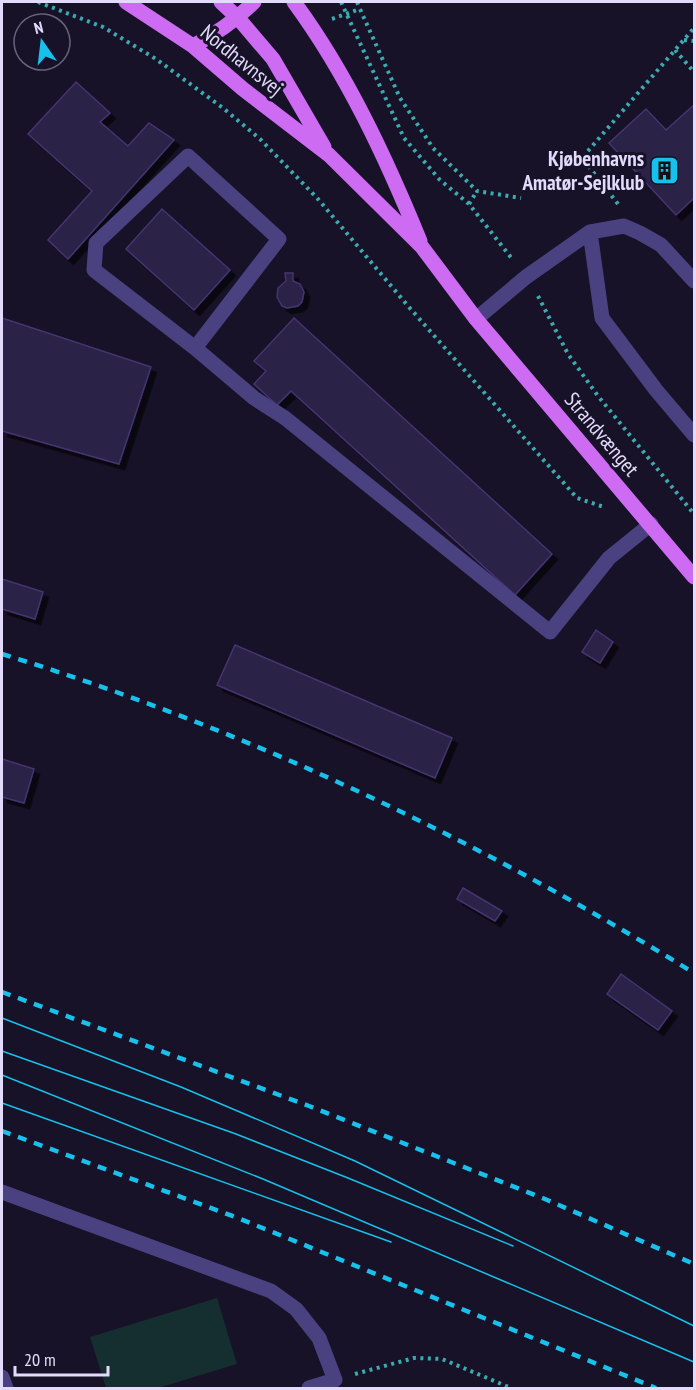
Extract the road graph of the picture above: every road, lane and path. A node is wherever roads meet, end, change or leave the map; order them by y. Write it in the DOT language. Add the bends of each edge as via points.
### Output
graph roads {
  1 [pos="38,2"];
  2 [pos="126,2"];
  3 [pos="221,2"];
  4 [pos="254,2"];
  5 [pos="294,2"];
  6 [pos="342,2"];
  7 [pos="357,2"];
  8 [pos="360,9"];
  9 [pos="346,13"];
  10 [pos="238,18"];
  11 [pos="694,28"];
  12 [pos="683,40"];
  13 [pos="694,41"];
  14 [pos="193,46"];
  15 [pos="675,50"];
  16 [pos="694,72"];
  17 [pos="329,155"];
  18 [pos="477,191"];
  19 [pos="521,198"];
  20 [pos="469,204"];
  21 [pos="590,232"];
  22 [pos="640,232"];
  23 [pos="422,247"];
  24 [pos="526,277"];
  25 [pos="694,281"];
  26 [pos="476,319"];
  27 [pos="195,348"];
  28 [pos="694,435"];
  29 [pos="609,509"];
  30 [pos="694,514"];
  31 [pos="651,524"];
  32 [pos="694,577"];
  33 [pos="2,1192"];
  34 [pos="2,1377"];
  35 [pos="335,1380"];
  36 [pos="6,1389"];
  37 [pos="309,1389"];
  38 [pos="511,1389"];
  1 -- 29 [label="path" via="103,27 156,59 260,139 318,198 577,498"];
  2 -- 14 [label="main road, Nordhavnsvej"];
  3 -- 10 [label="main road"];
  4 -- 10 [label="main road"];
  5 -- 23 [label="main road, Strandvænget" via="344,81 395,180"];
  6 -- 9 [label="path"];
  7 -- 8 [label="path"];
  8 -- 9 [label="path"];
  8 -- 18 [label="path" via="400,98 433,148"];
  9 -- 20 [label="path" via="404,138 440,180"];
  10 -- 14 [label="main road"];
  10 -- 17 [label="main road" via="273,59"];
  11 -- 12 [label="path"];
  12 -- 13 [label="path"];
  12 -- 15 [label="path"];
  14 -- 17 [label="main road, Nordhavnsvej"];
  15 -- 16 [label="path"];
  15 -- 22 [label="path" via="582,158"];
  17 -- 23 [label="main road, Strandvænget"];
  18 -- 19 [label="path"];
  18 -- 20 [label="path"];
  20 -- 24 [label="path"];
  21 -- 22 [label="street" via="624,226"];
  21 -- 24 [label="street"];
  21 -- 28 [label="street" via="602,318"];
  22 -- 25 [label="street" via="661,245"];
  23 -- 26 [label="main road, Strandvænget"];
  24 -- 26 [label="street"];
  24 -- 30 [label="path" via="568,354"];
  26 -- 31 [label="main road, Strandvænget"];
  27 -- 27 [label="street" via="94,270 96,243 188,156 279,239"];
  27 -- 31 [label="street" via="550,632 609,558"];
  31 -- 32 [label="main road, Strandvænget"];
  33 -- 35 [label="street" via="271,1291 296,1309 319,1338"];
  34 -- 36 [label="street"];
  35 -- 37 [label="street"];
  35 -- 38 [label="path" via="414,1358 442,1359"];
}
